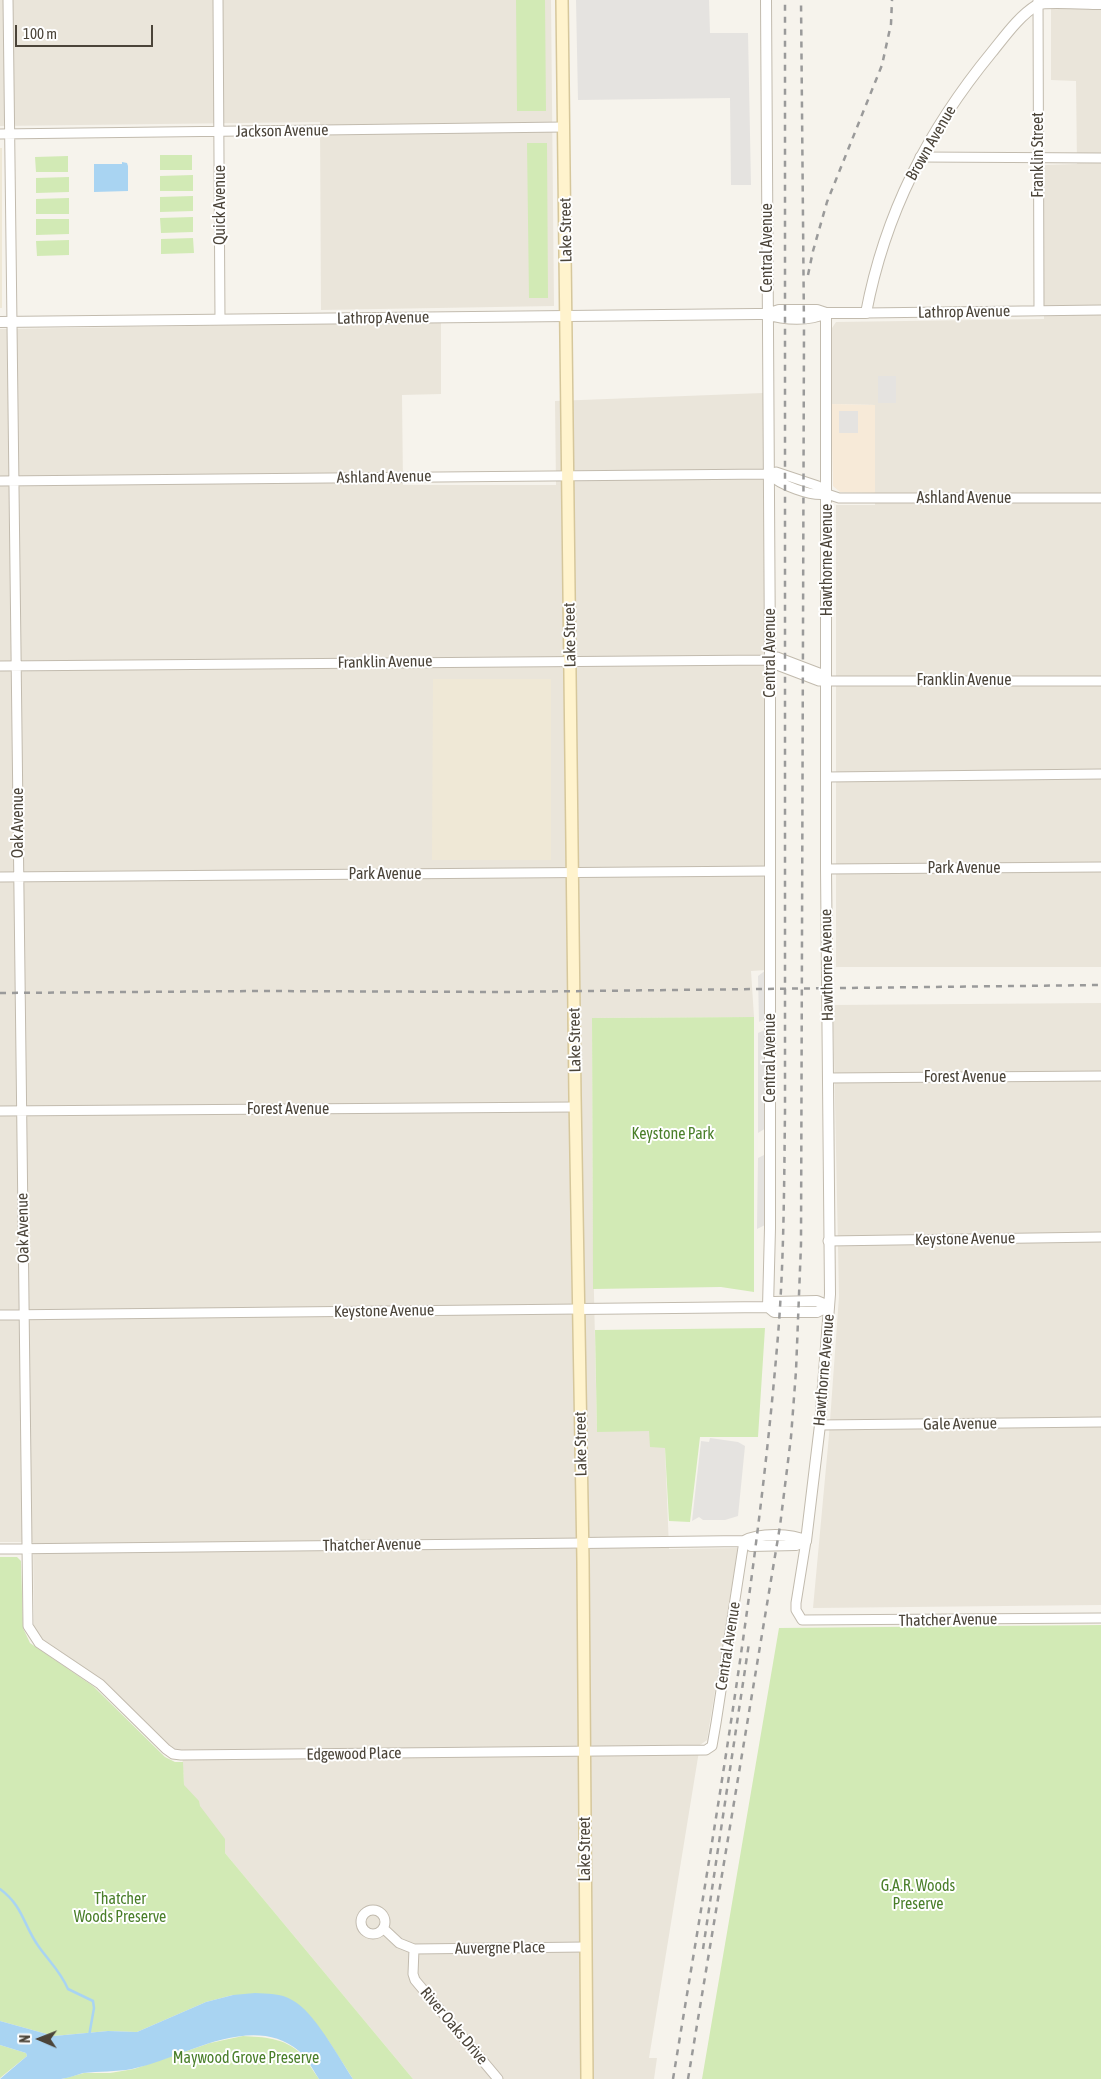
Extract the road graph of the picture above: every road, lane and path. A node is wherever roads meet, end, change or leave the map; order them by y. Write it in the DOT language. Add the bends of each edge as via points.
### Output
graph roads {
  1 [pos="8,0"];
  2 [pos="218,0"];
  3 [pos="562,0"];
  4 [pos="766,0"];
  5 [pos="1040,1"];
  6 [pos="1101,4"];
  7 [pos="564,127"];
  8 [pos="220,132"];
  9 [pos="4,134"];
  10 [pos="920,157"];
  11 [pos="1038,158"];
  12 [pos="1101,158"];
  13 [pos="1101,310"];
  14 [pos="1039,311"];
  15 [pos="826,313"];
  16 [pos="866,313"];
  17 [pos="767,314"];
  18 [pos="567,316"];
  19 [pos="220,319"];
  20 [pos="12,321"];
  21 [pos="0,322"];
  22 [pos="769,474"];
  23 [pos="568,475"];
  24 [pos="0,481"];
  25 [pos="14,481"];
  26 [pos="827,494"];
  27 [pos="1101,498"];
  28 [pos="570,660"];
  29 [pos="770,660"];
  30 [pos="17,665"];
  31 [pos="0,666"];
  32 [pos="827,680"];
  33 [pos="1101,681"];
  34 [pos="1101,774"];
  35 [pos="827,777"];
  36 [pos="1101,867"];
  37 [pos="826,869"];
  38 [pos="770,871"];
  39 [pos="573,873"];
  40 [pos="18,876"];
  41 [pos="0,877"];
  42 [pos="1101,1076"];
  43 [pos="828,1078"];
  44 [pos="575,1106"];
  45 [pos="0,1111"];
  46 [pos="22,1111"];
  47 [pos="1101,1237"];
  48 [pos="828,1240"];
  49 [pos="830,1306"];
  50 [pos="768,1307"];
  51 [pos="579,1309"];
  52 [pos="24,1314"];
  53 [pos="0,1315"];
  54 [pos="1101,1422"];
  55 [pos="820,1425"];
  56 [pos="744,1541"];
  57 [pos="806,1541"];
  58 [pos="583,1543"];
  59 [pos="27,1548"];
  60 [pos="0,1549"];
  61 [pos="798,1615"];
  62 [pos="1101,1618"];
  63 [pos="39,1643"];
  64 [pos="709,1749"];
  65 [pos="584,1751"];
  66 [pos="383,1928"];
  67 [pos="585,1947"];
  68 [pos="414,1949"];
  69 [pos="498,2079"];
  70 [pos="587,2079"];
  1 -- 9 [label="street, Oak Avenue"];
  2 -- 8 [label="street, Quick Avenue"];
  3 -- 7 [label="main road, Lake Street"];
  4 -- 17 [label="street, Central Avenue"];
  5 -- 6 [label="street"];
  5 -- 10 [label="street, Brown Avenue" via="1021,18 973,75"];
  5 -- 11 [label="street, Franklin Street"];
  7 -- 8 [label="street, Jackson Avenue"];
  7 -- 18 [label="main road, Lake Street"];
  8 -- 9 [label="street, Jackson Avenue"];
  8 -- 19 [label="street, Quick Avenue"];
  9 -- 20 [label="street, Oak Avenue"];
  10 -- 11 [label="street"];
  10 -- 16 [label="street, Brown Avenue" via="890,226"];
  11 -- 12 [label="street"];
  11 -- 14 [label="street, Franklin Street"];
  13 -- 14 [label="street, Lathrop Avenue"];
  14 -- 16 [label="street, Lathrop Avenue"];
  15 -- 16 [label="street, Lathrop Avenue"];
  15 -- 17 [label="street, Lathrop Avenue" via="779,310"];
  15 -- 26 [label="street, Hawthorne Avenue"];
  17 -- 18 [label="street, Lathrop Avenue"];
  17 -- 22 [label="street, Central Avenue"];
  18 -- 19 [label="street, Lathrop Avenue"];
  18 -- 23 [label="main road, Lake Street"];
  19 -- 20 [label="street, Lathrop Avenue"];
  20 -- 21 [label="street, Lathrop Avenue"];
  20 -- 25 [label="street, Oak Avenue"];
  22 -- 23 [label="street, Ashland Avenue"];
  22 -- 26 [label="street, Ashland Avenue" via="776,472 818,486"];
  22 -- 29 [label="street, Central Avenue"];
  23 -- 25 [label="street, Ashland Avenue"];
  23 -- 28 [label="main road, Lake Street"];
  24 -- 25 [label="street, Ashland Avenue"];
  25 -- 30 [label="street, Oak Avenue"];
  26 -- 27 [label="street, Ashland Avenue" via="839,498"];
  26 -- 32 [label="street, Hawthorne Avenue"];
  28 -- 29 [label="street, Franklin Avenue"];
  28 -- 30 [label="street, Franklin Avenue"];
  28 -- 39 [label="main road, Lake Street"];
  29 -- 32 [label="street, Franklin Avenue" via="777,657 819,673"];
  29 -- 38 [label="street, Central Avenue"];
  30 -- 31 [label="street, Franklin Avenue"];
  30 -- 40 [label="street, Oak Avenue"];
  32 -- 33 [label="street, Franklin Avenue"];
  32 -- 35 [label="street, Hawthorne Avenue"];
  34 -- 35 [label="street"];
  35 -- 37 [label="street, Hawthorne Avenue"];
  36 -- 37 [label="street, Park Avenue"];
  37 -- 43 [label="street, Hawthorne Avenue"];
  38 -- 39 [label="street, Park Avenue"];
  38 -- 50 [label="street, Central Avenue"];
  39 -- 40 [label="street, Park Avenue"];
  39 -- 44 [label="main road, Lake Street"];
  40 -- 41 [label="street, Park Avenue"];
  40 -- 46 [label="street, Oak Avenue"];
  42 -- 43 [label="street, Forest Avenue"];
  43 -- 48 [label="street, Hawthorne Avenue"];
  44 -- 46 [label="street, Forest Avenue"];
  44 -- 51 [label="main road, Lake Street"];
  45 -- 46 [label="street, Forest Avenue"];
  46 -- 52 [label="street, Oak Avenue"];
  47 -- 48 [label="street, Keystone Avenue"];
  48 -- 49 [label="street, Hawthorne Avenue"];
  49 -- 50 [label="street, Keystone Avenue" via="808,1301 774,1302"];
  49 -- 55 [label="street, Hawthorne Avenue"];
  50 -- 51 [label="street, Keystone Avenue"];
  51 -- 52 [label="street, Keystone Avenue"];
  51 -- 58 [label="main road, Lake Street"];
  52 -- 53 [label="street, Keystone Avenue"];
  52 -- 59 [label="street, Oak Avenue"];
  54 -- 55 [label="street, Gale Avenue"];
  55 -- 57 [label="street, Hawthorne Avenue"];
  56 -- 57 [label="street, Thatcher Avenue" via="751,1546 796,1546"];
  56 -- 58 [label="street, Thatcher Avenue"];
  56 -- 64 [label="street, Central Avenue" via="716,1723"];
  57 -- 61 [label="street, Hawthorne Avenue" via="796,1603"];
  58 -- 59 [label="street, Thatcher Avenue"];
  58 -- 65 [label="main road, Lake Street"];
  59 -- 60 [label="street, Thatcher Avenue"];
  59 -- 63 [label="street, Oak Avenue" via="28,1626"];
  61 -- 62 [label="street, Thatcher Avenue" via="807,1621"];
  63 -- 65 [label="street, Edgewood Place" via="100,1684 173,1754"];
  64 -- 65 [label="street, Edgewood Place"];
  65 -- 67 [label="main road, Lake Street"];
  66 -- 68 [label="street" via="399,1943"];
  67 -- 68 [label="street, Auvergne Place"];
  67 -- 70 [label="main road, Lake Street"];
  68 -- 69 [label="street, River Oaks Drive" via="415,1980"];
}
